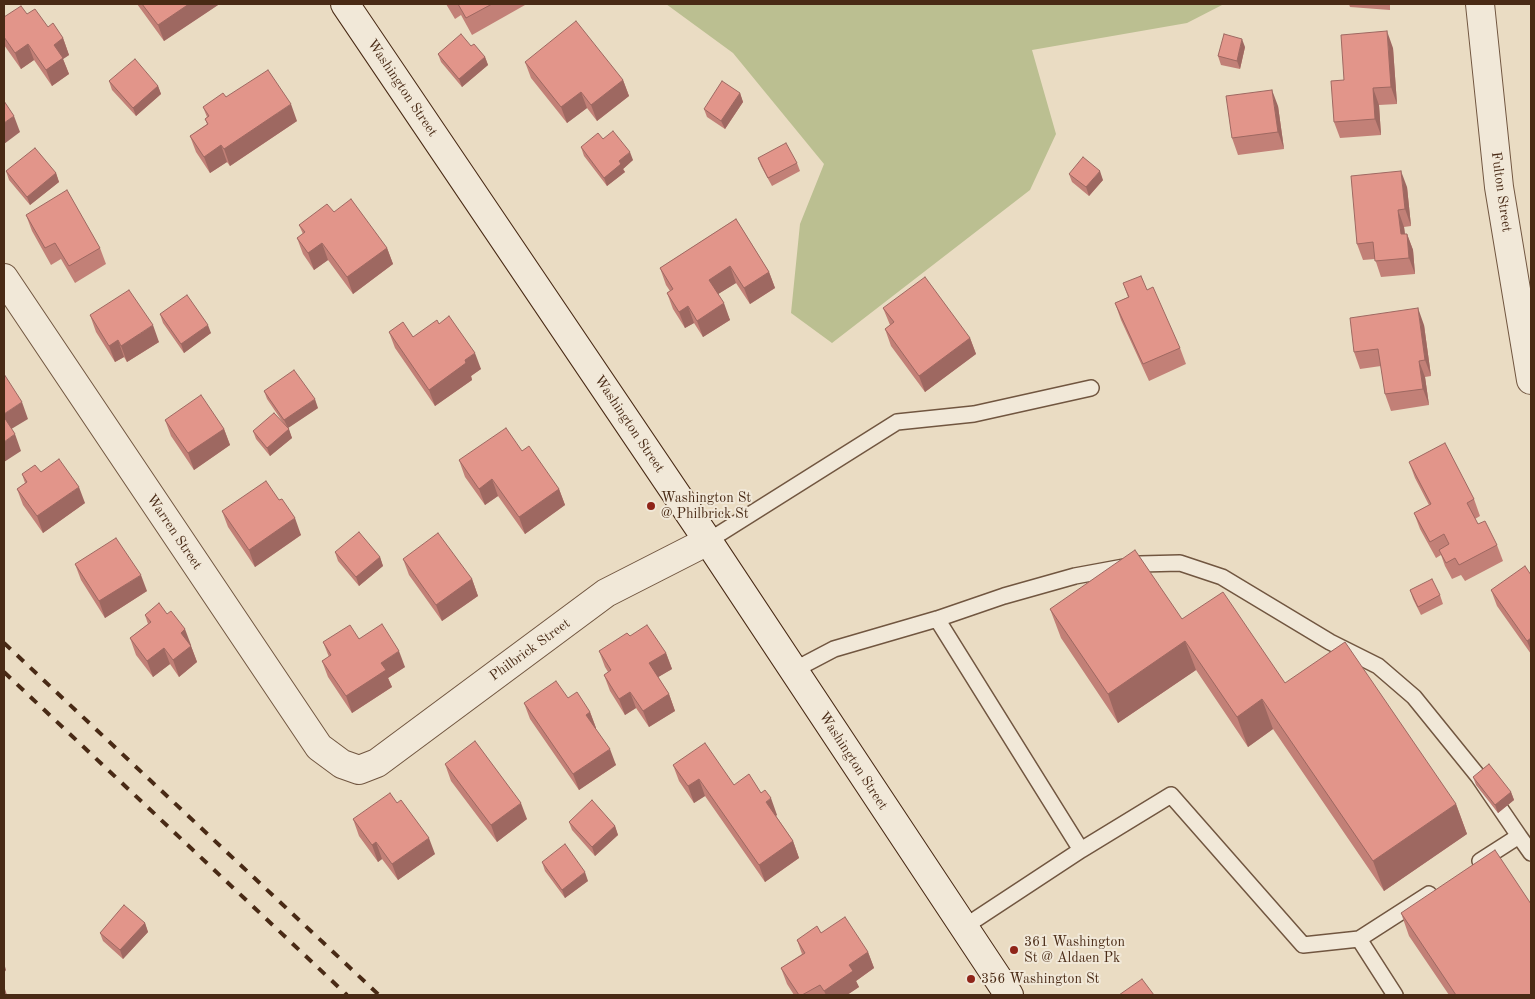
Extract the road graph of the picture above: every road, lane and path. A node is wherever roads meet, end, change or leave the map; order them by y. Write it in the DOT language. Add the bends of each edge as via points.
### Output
graph roads {
  1 [pos="346,4"];
  2 [pos="1480,4"];
  3 [pos="4,278"];
  4 [pos="1531,380"];
  5 [pos="1091,388"];
  6 [pos="708,541"];
  7 [pos="937,619"];
  8 [pos="794,670"];
  9 [pos="359,770"];
  10 [pos="1519,836"];
  11 [pos="1081,850"];
  12 [pos="1531,853"];
  13 [pos="1471,867"];
  14 [pos="1439,888"];
  15 [pos="964,928"];
  16 [pos="1359,939"];
  17 [pos="1008,995"];
  18 [pos="1395,995"];
  1 -- 6 [label="street, Washington Street"];
  2 -- 4 [label="street, Fulton Street" via="1499,187"];
  3 -- 9 [label="street, Warren Street" via="319,747 342,764"];
  5 -- 6 [label="lane" via="974,414 897,422"];
  6 -- 8 [label="street, Washington Street"];
  6 -- 9 [label="street, Philbrick Street" via="606,593 377,763"];
  7 -- 8 [label="lane" via="834,649"];
  7 -- 10 [label="lane" via="1039,586 1140,564 1180,563 1222,577 1330,642 1378,666 1414,697 1472,769"];
  7 -- 11 [label="lane"];
  8 -- 15 [label="street, Washington Street"];
  10 -- 12 [label="lane"];
  10 -- 13 [label="lane"];
  11 -- 15 [label="lane"];
  11 -- 16 [label="lane" via="1171,794 1304,945"];
  14 -- 16 [label="lane"];
  15 -- 17 [label="street, Washington Street"];
  16 -- 18 [label="lane"];
}
